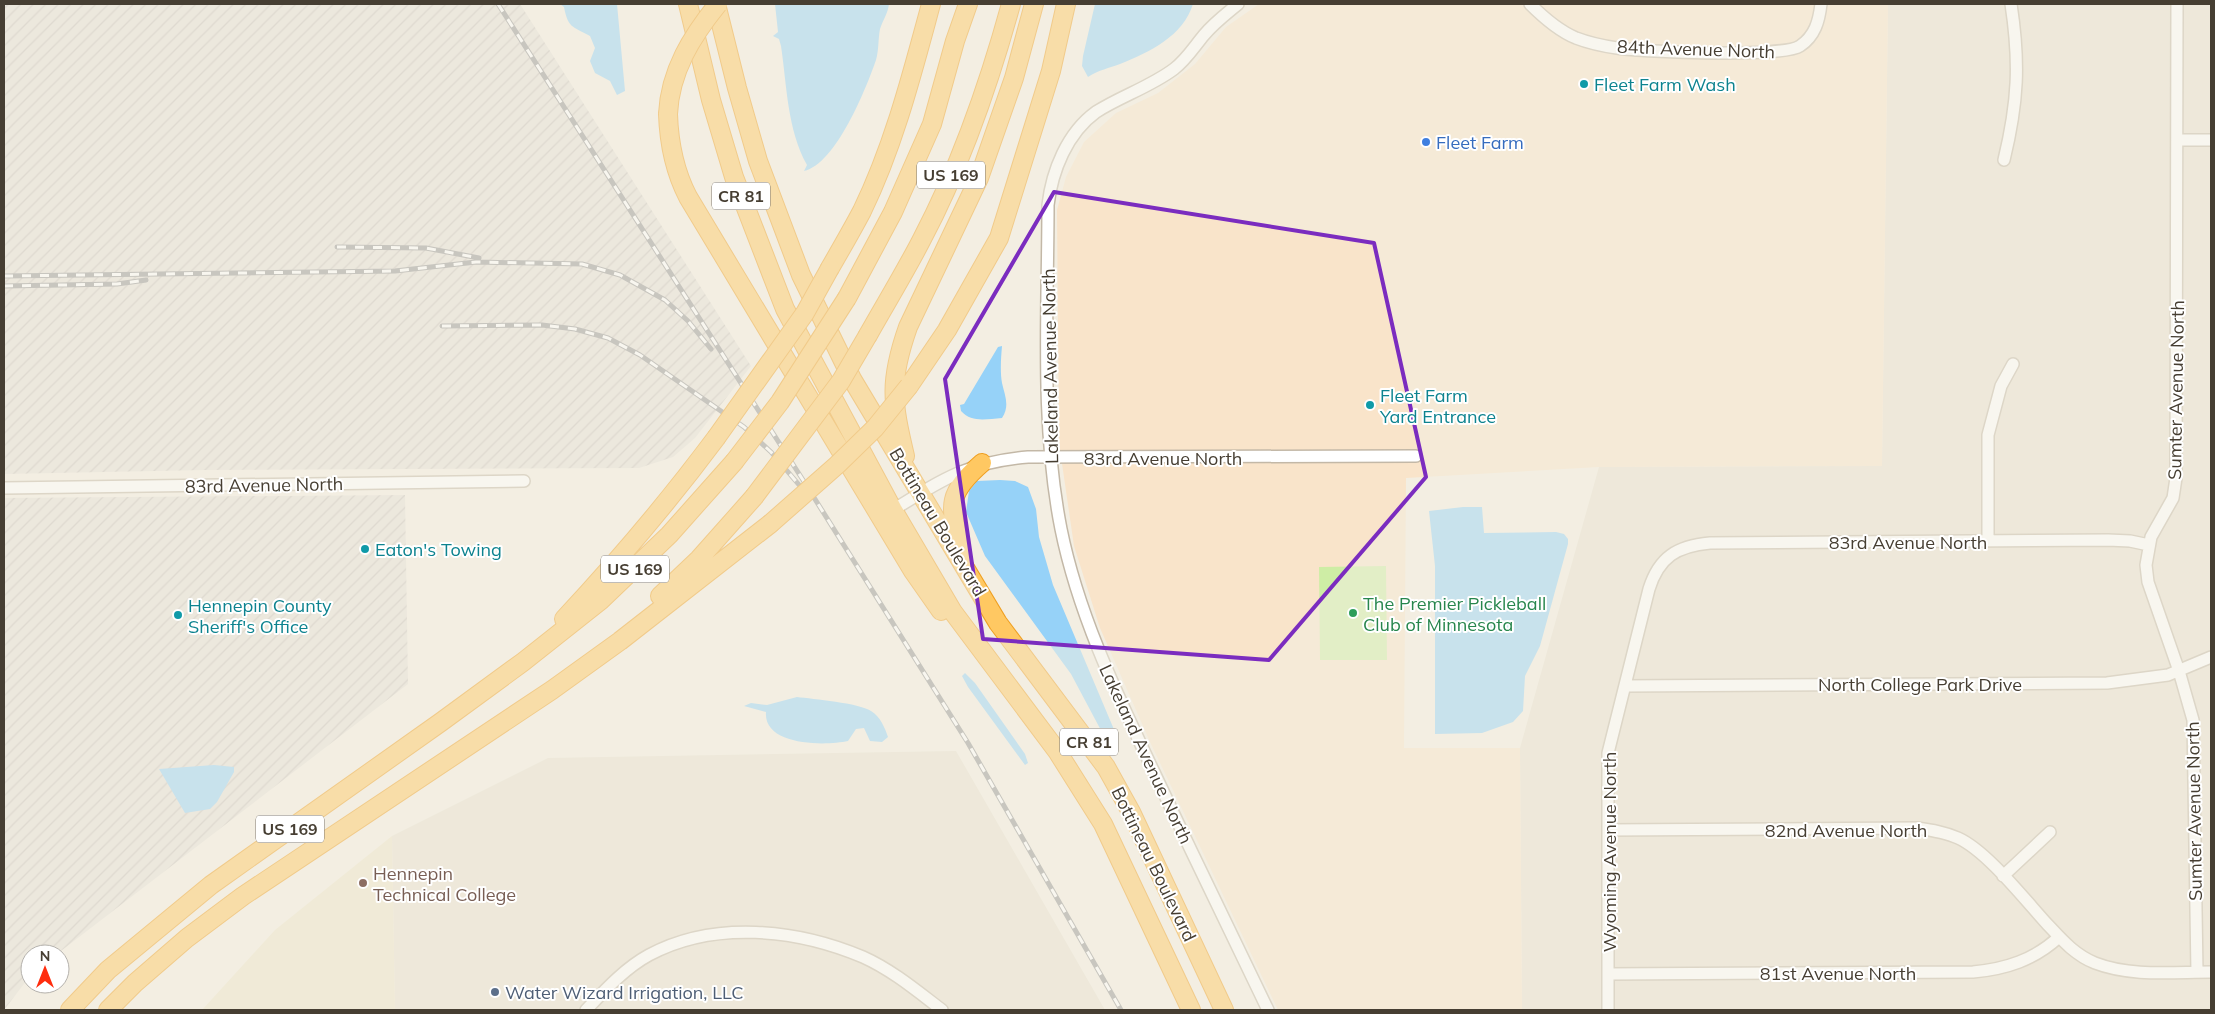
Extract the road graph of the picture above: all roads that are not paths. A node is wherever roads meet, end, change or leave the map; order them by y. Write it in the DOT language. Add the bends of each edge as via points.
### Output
graph roads {
  1 [pos="688,4"];
  2 [pos="717,4"];
  3 [pos="931,4"];
  4 [pos="968,4"];
  5 [pos="1010,4"];
  6 [pos="1034,4"];
  7 [pos="1066,4"];
  8 [pos="1238,4"];
  9 [pos="1530,4"];
  10 [pos="1821,4"];
  11 [pos="2011,4"];
  12 [pos="2178,4"];
  13 [pos="2177,140"];
  14 [pos="2211,140"];
  15 [pos="2004,160"];
  16 [pos="2013,364"];
  17 [pos="1416,456"];
  18 [pos="1050,458"];
  19 [pos="982,463"];
  20 [pos="909,471"];
  21 [pos="524,481"];
  22 [pos="4,488"];
  23 [pos="920,494"];
  24 [pos="893,510"];
  25 [pos="1988,541"];
  26 [pos="2149,545"];
  27 [pos="1669,556"];
  28 [pos="966,569"];
  29 [pos="2211,657"];
  30 [pos="523,662"];
  31 [pos="2179,671"];
  32 [pos="1003,680"];
  33 [pos="1625,686"];
  34 [pos="552,690"];
  35 [pos="1608,830"];
  36 [pos="2050,832"];
  37 [pos="2003,876"];
  38 [pos="2059,937"];
  39 [pos="2197,972"];
  40 [pos="2211,972"];
  41 [pos="1608,974"];
  42 [pos="70,1010"];
  43 [pos="108,1010"];
  44 [pos="586,1010"];
  45 [pos="942,1010"];
  46 [pos="1190,1010"];
  47 [pos="1224,1010"];
  48 [pos="1268,1010"];
  49 [pos="1608,1010"];
  1 -- 24 [label="highway, Bottineau Boulevard / CR 81" via="710,100 734,177 785,309"];
  2 -- 20 [label="highway, Bottineau Boulevard / CR 81" via="758,161 784,233 852,379"];
  2 -- 32 [label="highway, bridge" via="683,52 671,92 668,114 672,158 679,180 913,571 947,621"];
  3 -- 30 [label="highway, bridge" via="881,166 862,211 805,313 674,494 601,579"];
  4 -- 30 [label="highway, US 169, bridge" via="932,124 893,212 848,298 780,402 692,511 637,567"];
  5 -- 34 [label="highway, US 169, bridge" via="997,55 967,139 923,238 841,380 754,497 693,565 617,636"];
  6 -- 20 [label="highway" via="1014,78 979,178 899,352 893,397"];
  7 -- 34 [label="highway, bridge" via="1051,71 999,238 947,330 909,386 875,428 770,524"];
  8 -- 18 [label="street, Lakeland Avenue North" via="1174,69 1095,113 1068,144 1059,164 1051,184 1048,205 1047,403"];
  9 -- 10 [label="street, 84th Avenue North" via="1575,38 1616,48 1665,52 1775,52 1798,48 1811,37 1820,19"];
  11 -- 15 [label="street" via="2018,63 2016,105"];
  12 -- 13 [label="street, Sumter Avenue North"];
  13 -- 14 [label="street"];
  13 -- 26 [label="street, Sumter Avenue North" via="2176,478 2173,498"];
  16 -- 25 [label="street" via="2001,386 1988,435"];
  17 -- 18 [label="street, 83rd Avenue North"];
  18 -- 19 [label="street, 83rd Avenue North" via="1028,457"];
  18 -- 48 [label="street, Lakeland Avenue North" via="1069,562 1093,638 1149,763"];
  19 -- 23 [label="street, 83rd Avenue North" via="957,472"];
  19 -- 28 [label="highway" via="965,478 953,500 955,525"];
  20 -- 23 [label="highway, Bottineau Boulevard / CR 81"];
  21 -- 22 [label="street, 83rd Avenue North"];
  23 -- 24 [label="street, 83rd Avenue North"];
  23 -- 28 [label="highway, Bottineau Boulevard / CR 81"];
  24 -- 32 [label="highway, Bottineau Boulevard / CR 81" via="953,612"];
  25 -- 26 [label="street, 83rd Avenue North" via="2108,540"];
  25 -- 27 [label="street, 83rd Avenue North" via="1710,543 1681,548"];
  26 -- 31 [label="street, Sumter Avenue North" via="2148,582"];
  27 -- 33 [label="street, Wyoming Avenue North" via="1659,566 1651,583"];
  28 -- 47 [label="highway, Bottineau Boulevard / CR 81" via="998,623 1106,767 1131,812"];
  29 -- 31 [label="street, North College Park Drive"];
  30 -- 42 [label="highway, US 169" via="211,885 108,970"];
  31 -- 33 [label="street, North College Park Drive" via="2107,683"];
  31 -- 39 [label="street, Sumter Avenue North" via="2193,720 2195,742"];
  32 -- 46 [label="highway, Bottineau Boulevard / CR 81" via="1057,751 1103,824"];
  33 -- 35 [label="street, Wyoming Avenue North" via="1608,753"];
  34 -- 43 [label="highway, US 169" via="243,896 187,938"];
  35 -- 37 [label="street, 82nd Avenue North" via="1917,828 1937,831 1965,842"];
  35 -- 41 [label="street, Wyoming Avenue North"];
  36 -- 37 [label="street"];
  37 -- 38 [label="street, 82nd Avenue North"];
  38 -- 39 [label="street, 82nd Avenue North" via="2076,952 2109,968 2127,972"];
  38 -- 41 [label="street, 81st Avenue North" via="2048,948 2011,966 1973,972"];
  39 -- 40 [label="street, 82nd Avenue North"];
  41 -- 49 [label="street, Wyoming Avenue North"];
  44 -- 45 [label="street" via="622,974 648,956 691,938 744,932 806,940 864,958 891,972"];
}
